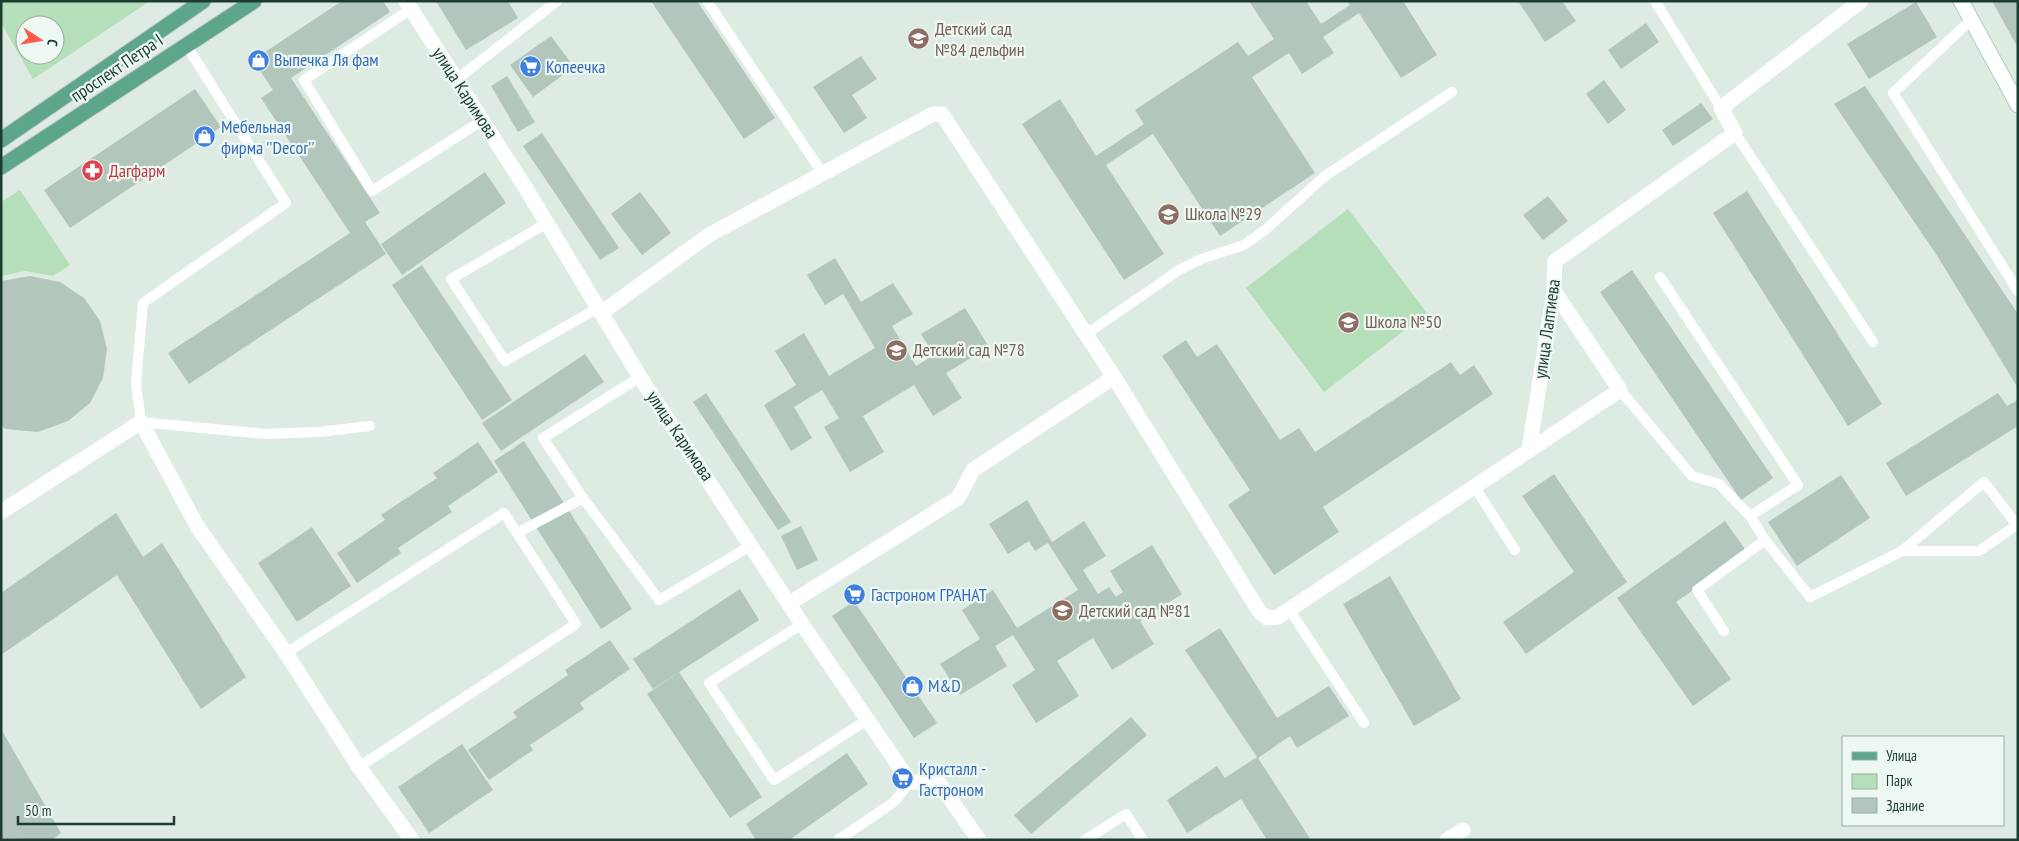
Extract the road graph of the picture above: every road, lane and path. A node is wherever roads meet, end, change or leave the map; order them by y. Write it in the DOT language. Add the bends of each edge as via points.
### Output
graph roads {
  1 [pos="203,1"];
  2 [pos="254,1"];
  3 [pos="557,1"];
  4 [pos="706,1"];
  5 [pos="1655,1"];
  6 [pos="1861,1"];
  7 [pos="1961,1"];
  8 [pos="408,5"];
  9 [pos="1971,20"];
  10 [pos="186,44"];
  11 [pos="456,80"];
  12 [pos="1452,92"];
  13 [pos="2018,105"];
  14 [pos="1721,108"];
  15 [pos="482,120"];
  16 [pos="1735,133"];
  17 [pos="1,140"];
  18 [pos="1,167"];
  19 [pos="823,174"];
  20 [pos="547,223"];
  21 [pos="1660,277"];
  22 [pos="1554,291"];
  23 [pos="2018,292"];
  24 [pos="599,310"];
  25 [pos="1085,335"];
  26 [pos="1873,342"];
  27 [pos="640,377"];
  28 [pos="1114,377"];
  29 [pos="1620,390"];
  30 [pos="141,422"];
  31 [pos="370,426"];
  32 [pos="1529,450"];
  33 [pos="1474,486"];
  34 [pos="583,498"];
  35 [pos="1,512"];
  36 [pos="1750,516"];
  37 [pos="2017,525"];
  38 [pos="517,533"];
  39 [pos="1765,540"];
  40 [pos="752,545"];
  41 [pos="1515,550"];
  42 [pos="1902,551"];
  43 [pos="790,603"];
  44 [pos="1289,609"];
  45 [pos="802,624"];
  46 [pos="1724,631"];
  47 [pos="286,653"];
  48 [pos="866,720"];
  49 [pos="1364,723"];
  50 [pos="358,767"];
  51 [pos="910,782"];
  52 [pos="1466,835"];
  53 [pos="412,840"];
  54 [pos="838,840"];
  55 [pos="979,840"];
  56 [pos="1085,840"];
  57 [pos="1143,840"];
  58 [pos="1447,840"];
  1 -- 17 [label="main road, проспект Петра I"];
  2 -- 10 [label="main road, проспект Петра I"];
  3 -- 11 [label="lane"];
  4 -- 19 [label="lane"];
  5 -- 14 [label="lane"];
  6 -- 14 [label="street"];
  7 -- 9 [label="street"];
  8 -- 11 [label="street, улица Каримова"];
  8 -- 15 [label="lane" via="304,80 372,191"];
  9 -- 13 [label="street"];
  9 -- 23 [label="lane" via="1893,94"];
  10 -- 18 [label="main road, проспект Петра I"];
  10 -- 30 [label="lane" via="286,203 143,303 136,383"];
  11 -- 15 [label="street, улица Каримова"];
  12 -- 25 [label="lane" via="1325,176 1244,245 1179,270"];
  14 -- 16 [label="street"];
  15 -- 20 [label="street, улица Каримова"];
  16 -- 22 [label="street, улица Лаптиева" via="1555,261"];
  16 -- 26 [label="lane"];
  19 -- 24 [label="street" via="709,235"];
  19 -- 25 [label="street" via="933,114 942,114"];
  20 -- 24 [label="street, улица Каримова"];
  20 -- 24 [label="lane" via="451,278 505,361"];
  21 -- 36 [label="lane" via="1798,485"];
  22 -- 29 [label="street"];
  22 -- 32 [label="street, улица Лаптиева"];
  24 -- 27 [label="street, улица Каримова"];
  25 -- 28 [label="street"];
  27 -- 34 [label="lane" via="543,438"];
  27 -- 40 [label="street, улица Каримова"];
  28 -- 43 [label="street" via="973,470 958,498"];
  28 -- 44 [label="street" via="1259,611 1267,618 1278,617"];
  29 -- 32 [label="street"];
  29 -- 36 [label="lane" via="1692,476 1719,484"];
  30 -- 31 [label="lane" via="264,434"];
  30 -- 35 [label="street"];
  30 -- 47 [label="street" via="197,526"];
  32 -- 33 [label="street"];
  33 -- 41 [label="lane"];
  33 -- 44 [label="street"];
  34 -- 38 [label="lane"];
  34 -- 40 [label="lane" via="660,600"];
  36 -- 39 [label="lane"];
  37 -- 42 [label="lane" via="1979,551"];
  37 -- 42 [label="lane" via="1984,482"];
  38 -- 47 [label="lane" via="504,513"];
  38 -- 50 [label="lane" via="576,624"];
  39 -- 42 [label="lane" via="1810,597"];
  39 -- 46 [label="lane" via="1697,590"];
  40 -- 43 [label="street, улица Каримова"];
  43 -- 45 [label="street, улица Каримова"];
  44 -- 49 [label="lane"];
  45 -- 48 [label="street, улица Каримова"];
  45 -- 48 [label="lane" via="709,683 774,780"];
  47 -- 50 [label="street"];
  48 -- 51 [label="street, улица Каримова"];
  50 -- 53 [label="street"];
  51 -- 54 [label="lane" via="894,802"];
  51 -- 55 [label="street" via="939,783"];
  52 -- 58 [label="street"];
  56 -- 57 [label="lane" via="1126,814"];
}
